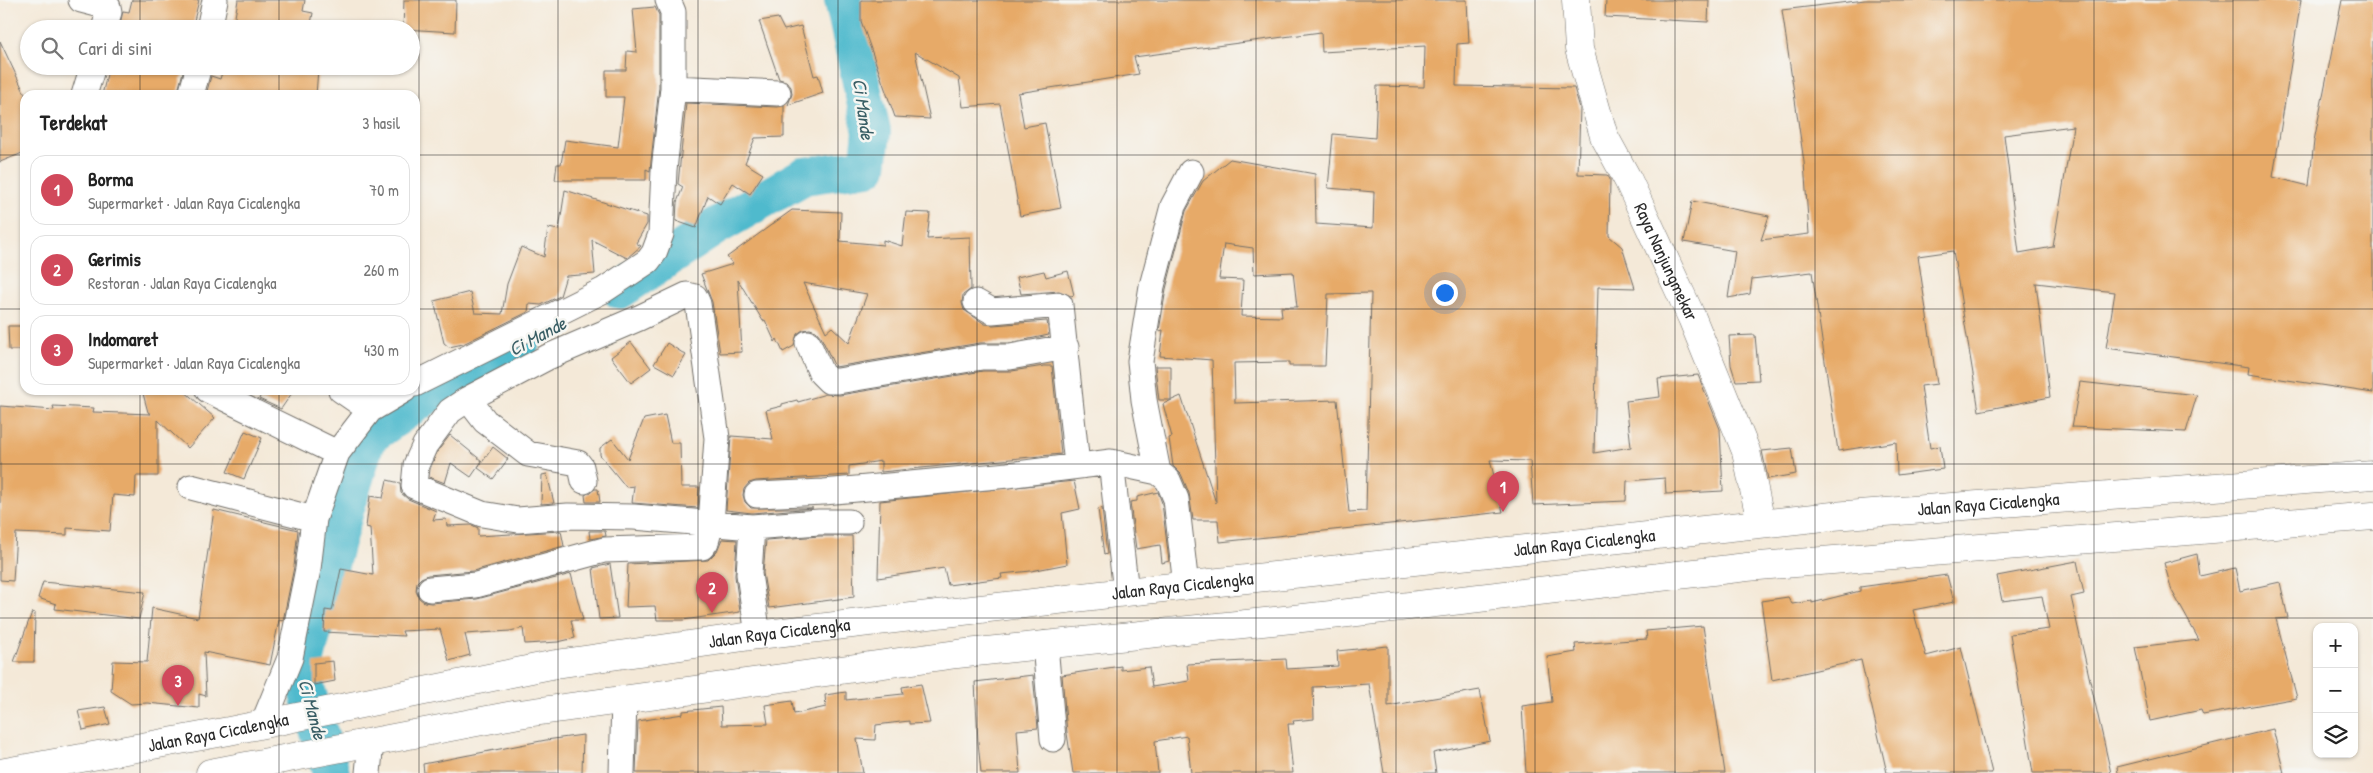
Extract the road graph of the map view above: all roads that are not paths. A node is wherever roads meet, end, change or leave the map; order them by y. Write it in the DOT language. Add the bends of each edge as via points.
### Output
graph roads {
  1 [pos="82,0"];
  2 [pos="215,0"];
  3 [pos="668,0"];
  4 [pos="1576,0"];
  5 [pos="107,20"];
  6 [pos="211,20"];
  7 [pos="90,75"];
  8 [pos="197,75"];
  9 [pos="673,88"];
  10 [pos="86,90"];
  11 [pos="192,90"];
  12 [pos="778,93"];
  13 [pos="1191,172"];
  14 [pos="976,302"];
  15 [pos="808,344"];
  16 [pos="1066,347"];
  17 [pos="420,382"];
  18 [pos="218,395"];
  19 [pos="348,395"];
  20 [pos="396,395"];
  21 [pos="468,399"];
  22 [pos="370,410"];
  23 [pos="337,454"];
  24 [pos="1110,462"];
  25 [pos="1077,465"];
  26 [pos="1158,472"];
  27 [pos="2373,475"];
  28 [pos="584,480"];
  29 [pos="191,487"];
  30 [pos="757,495"];
  31 [pos="2373,516"];
  32 [pos="314,519"];
  33 [pos="848,522"];
  34 [pos="1761,523"];
  35 [pos="711,524"];
  36 [pos="752,527"];
  37 [pos="1186,586"];
  38 [pos="430,589"];
  39 [pos="1126,592"];
  40 [pos="758,636"];
  41 [pos="1045,644"];
  42 [pos="385,699"];
  43 [pos="624,699"];
  44 [pos="263,724"];
  45 [pos="229,731"];
  46 [pos="1052,739"];
  47 [pos="372,742"];
  48 [pos="223,770"];
  49 [pos="0,773"];
  50 [pos="368,773"];
  51 [pos="622,773"];
  1 -- 5 [label="street" via="108,7"];
  2 -- 6 [label="street"];
  3 -- 9 [label="street" via="673,12"];
  4 -- 34 [label="main road, Raya Nanjungmekar" via="1579,49 1604,136 1692,318 1746,451"];
  7 -- 10 [label="street"];
  8 -- 11 [label="street"];
  9 -- 12 [label="street"];
  9 -- 17 [label="street" via="661,234 648,261 604,290"];
  13 -- 26 [label="street" via="1173,206 1152,286 1140,361"];
  14 -- 16 [label="street" via="992,311 1060,305"];
  15 -- 16 [label="street" via="821,373 829,381 838,382 982,357"];
  16 -- 25 [label="street"];
  18 -- 23 [label="street"];
  19 -- 22 [label="street"];
  20 -- 22 [label="street"];
  21 -- 28 [label="street" via="485,421 528,454 578,463"];
  21 -- 35 [label="street" via="450,411 425,445 412,482 415,488 482,514 518,520 568,516 634,517"];
  21 -- 35 [label="street" via="548,357 687,294 692,295 698,304 717,438"];
  22 -- 23 [label="street"];
  23 -- 32 [label="street"];
  24 -- 25 [label="street"];
  24 -- 26 [label="street"];
  24 -- 39 [label="street"];
  25 -- 30 [label="street" via="1008,475"];
  26 -- 37 [label="street" via="1168,480 1176,499"];
  27 -- 34 [label="main road, Jalan Raya Cicalengka" via="1975,503"];
  29 -- 32 [label="street"];
  31 -- 41 [label="main road" via="1747,567"];
  32 -- 44 [label="street" via="308,569 290,658"];
  33 -- 36 [label="street"];
  34 -- 37 [label="main road, Jalan Raya Cicalengka"];
  35 -- 36 [label="street"];
  35 -- 38 [label="street" via="706,542 698,548 604,550 476,585"];
  36 -- 40 [label="street" via="749,574"];
  37 -- 39 [label="main road, Jalan Raya Cicalengka"];
  39 -- 40 [label="main road, Jalan Raya Cicalengka"];
  40 -- 42 [label="main road, Jalan Raya Cicalengka" via="556,664"];
  41 -- 43 [label="main road"];
  41 -- 46 [label="street"];
  42 -- 44 [label="main road, Jalan Raya Cicalengka"];
  42 -- 47 [label="main road"];
  43 -- 47 [label="main road" via="518,714"];
  43 -- 51 [label="street"];
  44 -- 45 [label="main road, Jalan Raya Cicalengka"];
  45 -- 48 [label="main road"];
  45 -- 49 [label="main road, Jalan Raya Cicalengka"];
  47 -- 48 [label="main road"];
  47 -- 50 [label="street"];
}
